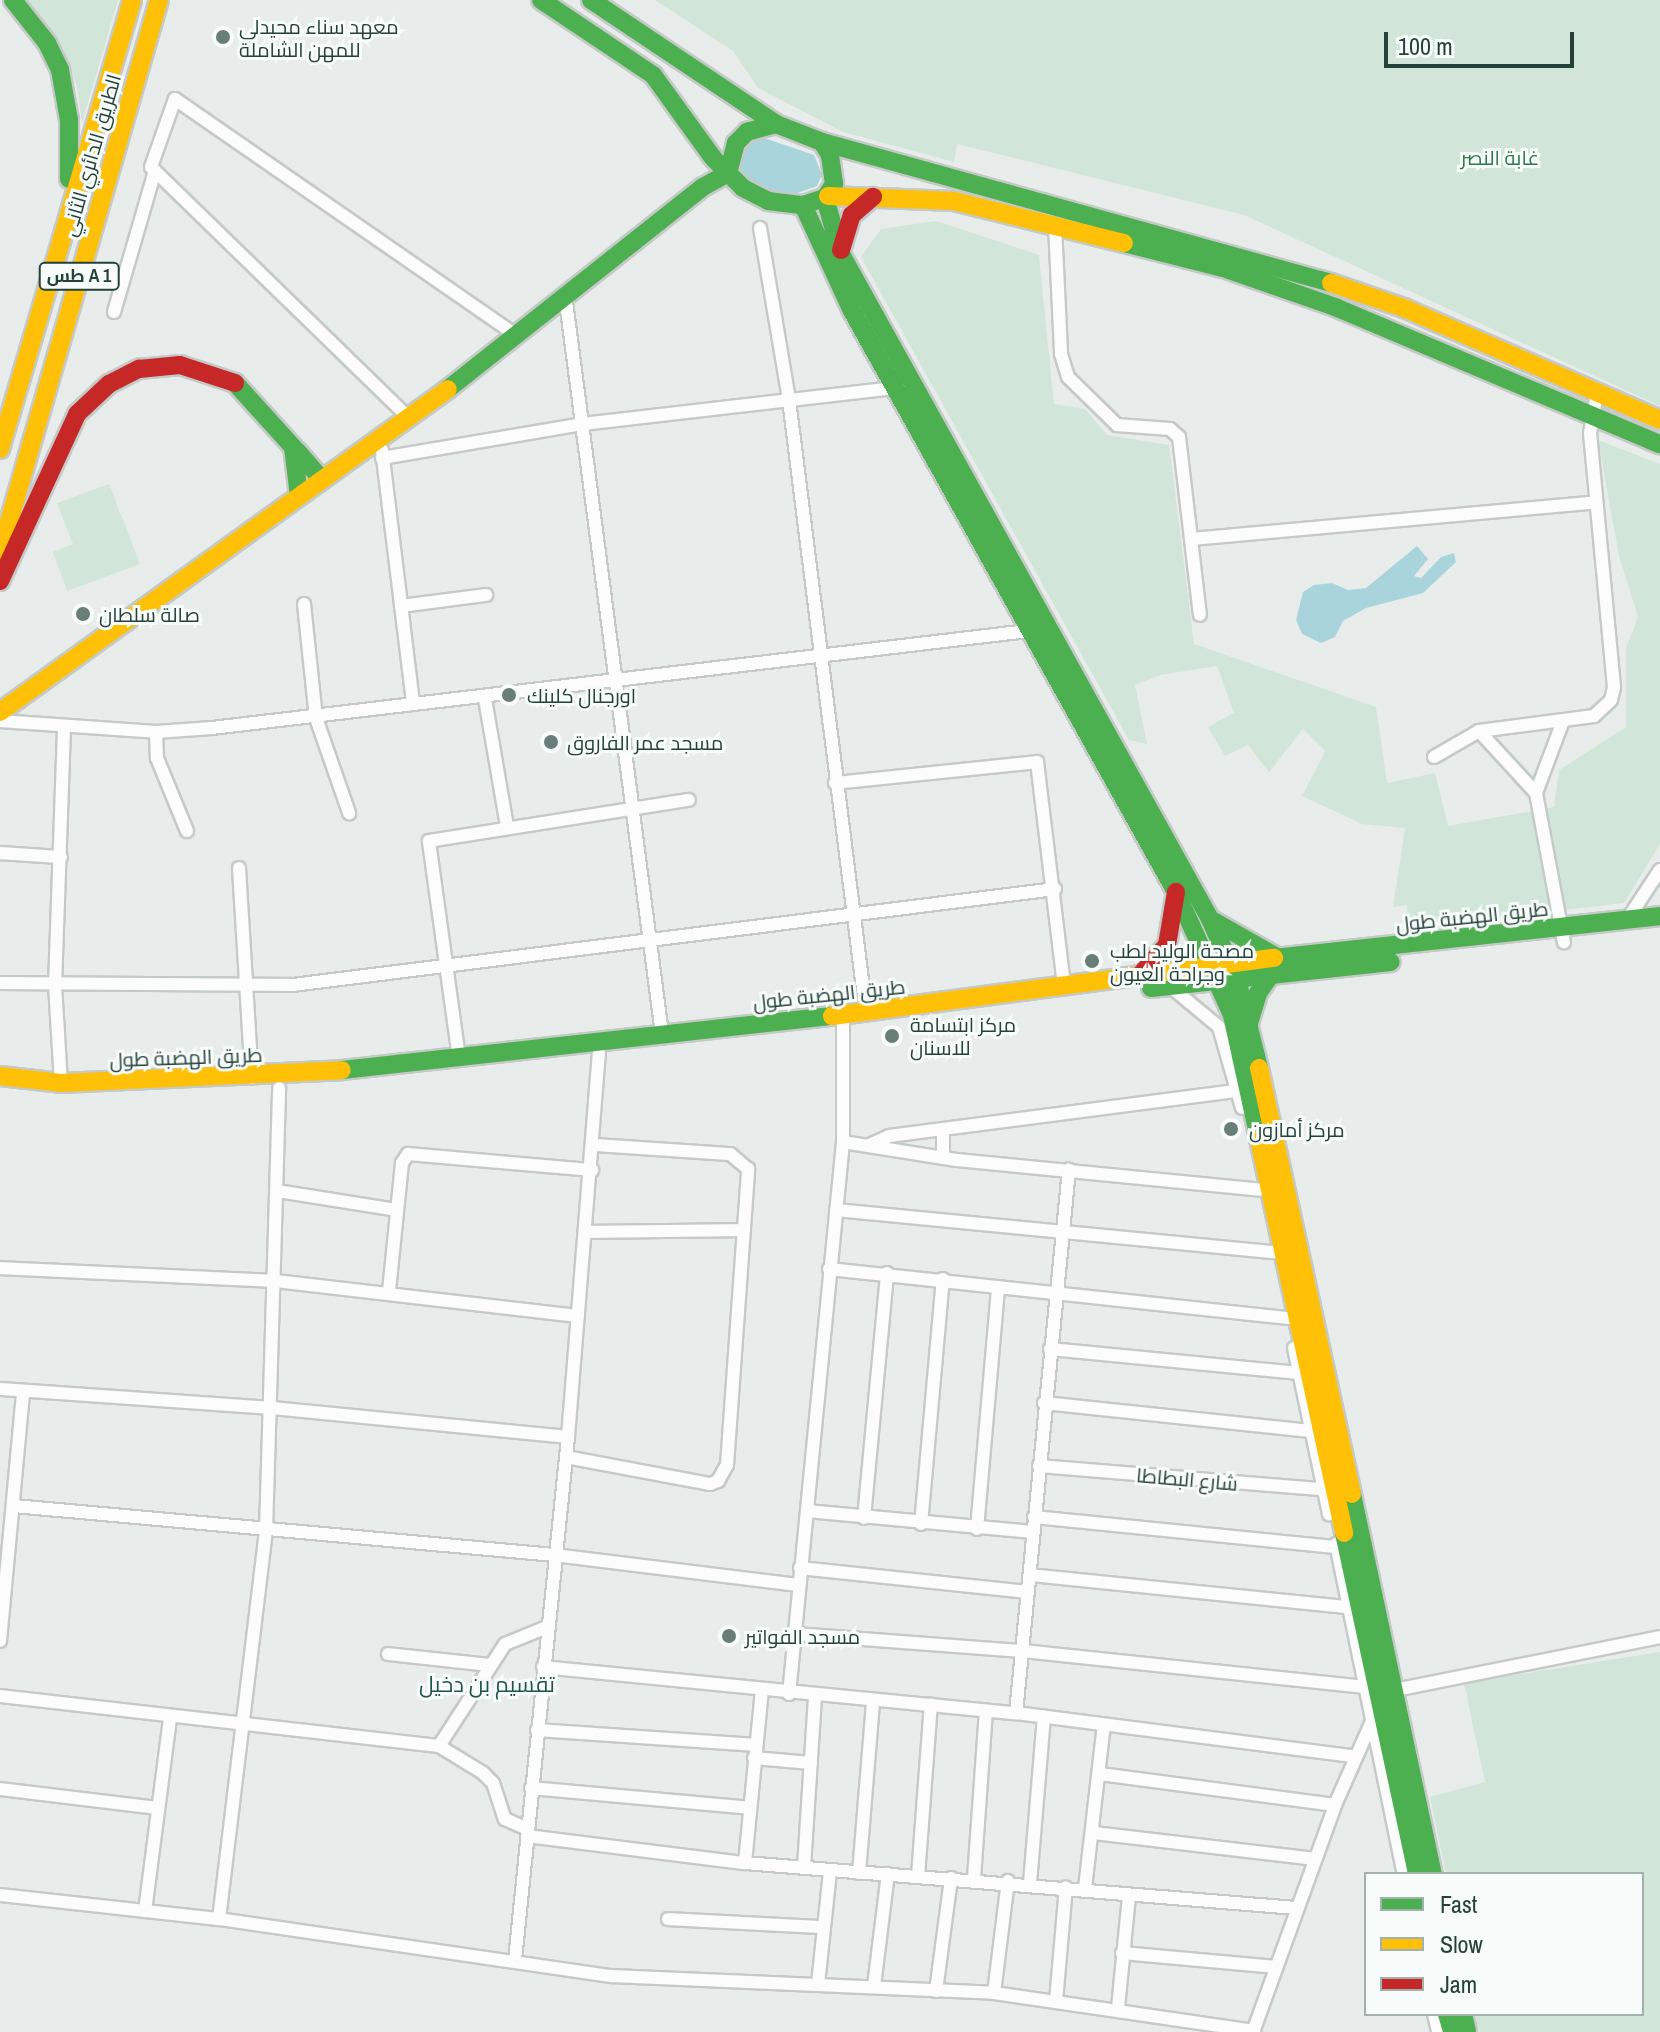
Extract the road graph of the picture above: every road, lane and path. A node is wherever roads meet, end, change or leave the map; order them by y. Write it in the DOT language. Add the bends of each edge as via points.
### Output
graph roads {
  1 [pos="13,0"];
  2 [pos="132,0"];
  3 [pos="159,0"];
  4 [pos="541,0"];
  5 [pos="591,0"];
  6 [pos="631,26"];
  7 [pos="615,50"];
  8 [pos="776,124"];
  9 [pos="822,142"];
  10 [pos="155,171"];
  11 [pos="732,177"];
  12 [pos="827,197"];
  13 [pos="873,197"];
  14 [pos="1033,197"];
  15 [pos="68,204"];
  16 [pos="803,205"];
  17 [pos="1026,219"];
  18 [pos="1055,225"];
  19 [pos="760,228"];
  20 [pos="1231,250"];
  21 [pos="841,254"];
  22 [pos="1223,268"];
  23 [pos="565,294"];
  24 [pos="1404,308"];
  25 [pos="114,312"];
  26 [pos="1394,332"];
  27 [pos="515,334"];
  28 [pos="903,386"];
  29 [pos="1597,395"];
  30 [pos="789,400"];
  31 [pos="1591,416"];
  32 [pos="410,419"];
  33 [pos="1660,420"];
  34 [pos="582,424"];
  35 [pos="1660,444"];
  36 [pos="293,447"];
  37 [pos="0,449"];
  38 [pos="382,449"];
  39 [pos="322,480"];
  40 [pos="299,496"];
  41 [pos="1596,502"];
  42 [pos="1192,539"];
  43 [pos="0,553"];
  44 [pos="0,581"];
  45 [pos="486,595"];
  46 [pos="304,604"];
  47 [pos="401,606"];
  48 [pos="1200,615"];
  49 [pos="1042,629"];
  50 [pos="820,658"];
  51 [pos="617,683"];
  52 [pos="485,699"];
  53 [pos="413,704"];
  54 [pos="0,712"];
  55 [pos="316,718"];
  56 [pos="0,721"];
  57 [pos="1563,721"];
  58 [pos="64,727"];
  59 [pos="1479,731"];
  60 [pos="156,732"];
  61 [pos="1434,757"];
  62 [pos="1126,782"];
  63 [pos="835,783"];
  64 [pos="1536,793"];
  65 [pos="689,800"];
  66 [pos="631,810"];
  67 [pos="349,813"];
  68 [pos="507,826"];
  69 [pos="187,831"];
  70 [pos="0,853"];
  71 [pos="61,857"];
  72 [pos="239,868"];
  73 [pos="1660,870"];
  74 [pos="1055,889"];
  75 [pos="1176,892"];
  76 [pos="853,913"];
  77 [pos="1660,916"];
  78 [pos="1210,919"];
  79 [pos="1627,920"];
  80 [pos="1660,931"];
  81 [pos="1563,936"];
  82 [pos="650,939"];
  83 [pos="1278,958"];
  84 [pos="446,964"];
  85 [pos="1224,972"];
  86 [pos="1140,975"];
  87 [pos="1270,976"];
  88 [pos="0,983"];
  89 [pos="1064,985"];
  90 [pos="55,986"];
  91 [pos="246,986"];
  92 [pos="1169,986"];
  93 [pos="866,1012"];
  94 [pos="1249,1023"];
  95 [pos="843,1025"];
  96 [pos="662,1034"];
  97 [pos="599,1053"];
  98 [pos="459,1058"];
  99 [pos="0,1076"];
  100 [pos="252,1078"];
  101 [pos="61,1083"];
  102 [pos="0,1087"];
  103 [pos="279,1088"];
  104 [pos="1244,1089"];
  105 [pos="943,1129"];
  106 [pos="843,1142"];
  107 [pos="594,1145"];
  108 [pos="866,1146"];
  109 [pos="943,1158"];
  110 [pos="592,1170"];
  111 [pos="1069,1170"];
  112 [pos="1261,1190"];
  113 [pos="278,1191"];
  114 [pos="396,1210"];
  115 [pos="836,1210"];
  116 [pos="744,1230"];
  117 [pos="587,1232"];
  118 [pos="1063,1232"];
  119 [pos="1274,1252"];
  120 [pos="0,1268"];
  121 [pos="829,1269"];
  122 [pos="887,1273"];
  123 [pos="943,1279"];
  124 [pos="275,1281"];
  125 [pos="998,1287"];
  126 [pos="389,1291"];
  127 [pos="1056,1292"];
  128 [pos="578,1316"];
  129 [pos="1288,1318"];
  130 [pos="1050,1349"];
  131 [pos="1299,1373"];
  132 [pos="0,1389"];
  133 [pos="23,1391"];
  134 [pos="1044,1403"];
  135 [pos="273,1408"];
  136 [pos="1311,1431"];
  137 [pos="568,1437"];
  138 [pos="566,1457"];
  139 [pos="1039,1466"];
  140 [pos="1330,1490"];
  141 [pos="14,1506"];
  142 [pos="807,1511"];
  143 [pos="1034,1517"];
  144 [pos="864,1518"];
  145 [pos="921,1524"];
  146 [pos="977,1529"];
  147 [pos="266,1531"];
  148 [pos="1033,1532"];
  149 [pos="1337,1547"];
  150 [pos="554,1555"];
  151 [pos="800,1568"];
  152 [pos="1030,1575"];
  153 [pos="798,1585"];
  154 [pos="1028,1592"];
  155 [pos="1347,1607"];
  156 [pos="547,1627"];
  157 [pos="795,1634"];
  158 [pos="1660,1637"];
  159 [pos="0,1641"];
  160 [pos="1023,1651"];
  161 [pos="388,1654"];
  162 [pos="490,1665"];
  163 [pos="543,1667"];
  164 [pos="1363,1687"];
  165 [pos="1395,1690"];
  166 [pos="762,1691"];
  167 [pos="789,1694"];
  168 [pos="0,1696"];
  169 [pos="815,1696"];
  170 [pos="873,1701"];
  171 [pos="931,1704"];
  172 [pos="986,1710"];
  173 [pos="1016,1713"];
  174 [pos="1044,1717"];
  175 [pos="1378,1717"];
  176 [pos="170,1718"];
  177 [pos="1104,1725"];
  178 [pos="246,1726"];
  179 [pos="537,1730"];
  180 [pos="439,1746"];
  181 [pos="755,1752"];
  182 [pos="1354,1756"];
  183 [pos="811,1763"];
  184 [pos="1100,1774"];
  185 [pos="531,1788"];
  186 [pos="0,1789"];
  187 [pos="1335,1805"];
  188 [pos="158,1808"];
  189 [pos="749,1808"];
  190 [pos="527,1832"];
  191 [pos="1094,1833"];
  192 [pos="1315,1859"];
  193 [pos="745,1863"];
  194 [pos="804,1867"];
  195 [pos="830,1871"];
  196 [pos="1404,1872"];
  197 [pos="1417,1872"];
  198 [pos="1433,1872"];
  199 [pos="859,1873"];
  200 [pos="888,1874"];
  201 [pos="918,1876"];
  202 [pos="951,1878"];
  203 [pos="974,1878"];
  204 [pos="1008,1881"];
  205 [pos="1030,1883"];
  206 [pos="1066,1887"];
  207 [pos="1085,1888"];
  208 [pos="0,1895"];
  209 [pos="1129,1895"];
  210 [pos="1296,1908"];
  211 [pos="145,1911"];
  212 [pos="219,1919"];
  213 [pos="668,1919"];
  214 [pos="823,1927"];
  215 [pos="1122,1953"];
  216 [pos="515,1960"];
  217 [pos="1276,1967"];
  218 [pos="818,1984"];
  219 [pos="874,1986"];
  220 [pos="936,1991"];
  221 [pos="994,1993"];
  222 [pos="1056,2001"];
  223 [pos="1118,2008"];
  224 [pos="1254,2031"];
  1 -- 15 [label="main road" via="47,43 60,70 69,120"];
  2 -- 15 [label="main road, الطريق الدائري الثاني"];
  3 -- 43 [label="main road, الطريق الدائري الثاني / طس A 1"];
  4 -- 7 [label="main road"];
  5 -- 6 [label="main road"];
  6 -- 7 [label="main road"];
  6 -- 8 [label="main road"];
  7 -- 11 [label="main road" via="659,82"];
  8 -- 9 [label="main road"];
  8 -- 11 [label="main road" via="747,132 729,157"];
  9 -- 12 [label="main road" via="834,169"];
  9 -- 14 [label="main road"];
  10 -- 25 [label="street"];
  10 -- 27 [label="street" via="151,167 175,99"];
  10 -- 32 [label="street"];
  11 -- 16 [label="main road" via="768,201"];
  11 -- 23 [label="main road" via="678,206"];
  12 -- 13 [label="main road"];
  12 -- 16 [label="main road"];
  12 -- 21 [label="main road"];
  13 -- 17 [label="main road" via="954,201"];
  13 -- 21 [label="main road" via="852,215"];
  14 -- 17 [label="main road"];
  14 -- 20 [label="main road"];
  15 -- 37 [label="main road, الطريق الدائري الثاني"];
  16 -- 28 [label="main road"];
  17 -- 18 [label="main road"];
  18 -- 22 [label="main road"];
  18 -- 42 [label="street" via="1061,354 1068,377 1117,425 1175,431"];
  19 -- 30 [label="street"];
  20 -- 22 [label="main road"];
  20 -- 24 [label="main road"];
  21 -- 28 [label="main road"];
  22 -- 26 [label="main road"];
  23 -- 27 [label="main road"];
  23 -- 34 [label="street"];
  24 -- 26 [label="main road"];
  24 -- 29 [label="main road"];
  26 -- 31 [label="main road"];
  27 -- 32 [label="main road"];
  28 -- 30 [label="street"];
  28 -- 49 [label="main road"];
  29 -- 31 [label="street"];
  29 -- 33 [label="main road"];
  30 -- 34 [label="street"];
  30 -- 50 [label="street"];
  31 -- 35 [label="main road"];
  31 -- 41 [label="street"];
  32 -- 38 [label="main road"];
  34 -- 38 [label="street"];
  34 -- 51 [label="street"];
  36 -- 39 [label="main road"];
  36 -- 40 [label="main road" via="301,477"];
  36 -- 44 [label="main road" via="264,407 224,377 180,365 126,375 77,414"];
  38 -- 39 [label="main road"];
  38 -- 47 [label="street"];
  39 -- 40 [label="main road"];
  40 -- 54 [label="main road"];
  41 -- 42 [label="street"];
  41 -- 57 [label="street" via="1614,687 1604,711"];
  42 -- 48 [label="street"];
  45 -- 47 [label="street"];
  46 -- 55 [label="street"];
  47 -- 53 [label="street"];
  49 -- 50 [label="street"];
  49 -- 62 [label="main road"];
  50 -- 51 [label="street"];
  50 -- 63 [label="street"];
  51 -- 52 [label="street"];
  51 -- 66 [label="street"];
  52 -- 53 [label="street"];
  52 -- 68 [label="street"];
  53 -- 55 [label="street"];
  55 -- 60 [label="street"];
  55 -- 67 [label="street"];
  56 -- 58 [label="street"];
  57 -- 59 [label="street"];
  57 -- 64 [label="street"];
  58 -- 60 [label="street"];
  58 -- 71 [label="street"];
  59 -- 61 [label="street"];
  59 -- 64 [label="street"];
  60 -- 69 [label="street" via="157,758"];
  62 -- 75 [label="main road"];
  62 -- 78 [label="main road"];
  63 -- 74 [label="street" via="1037,762"];
  63 -- 76 [label="street"];
  64 -- 81 [label="street"];
  65 -- 66 [label="street"];
  66 -- 68 [label="street"];
  66 -- 82 [label="street"];
  68 -- 84 [label="street" via="429,841"];
  70 -- 71 [label="street"];
  71 -- 90 [label="street"];
  72 -- 91 [label="street"];
  73 -- 79 [label="street"];
  74 -- 76 [label="street"];
  74 -- 89 [label="street"];
  75 -- 85 [label="main road"];
  75 -- 86 [label="main road" via="1167,945"];
  76 -- 82 [label="street"];
  76 -- 93 [label="street"];
  77 -- 79 [label="main road, طريق الهضبة طول"];
  78 -- 83 [label="main road"];
  78 -- 85 [label="main road"];
  79 -- 81 [label="main road, طريق الهضبة طول"];
  80 -- 81 [label="main road, طريق الهضبة طول"];
  81 -- 83 [label="main road, طريق الهضبة طول"];
  81 -- 87 [label="main road, طريق الهضبة طول"];
  82 -- 84 [label="street"];
  82 -- 96 [label="street"];
  83 -- 85 [label="main road, طريق الهضبة طول"];
  84 -- 91 [label="street" via="355,979"];
  84 -- 98 [label="street"];
  85 -- 86 [label="main road, طريق الهضبة طول"];
  85 -- 87 [label="main road, طريق الهضبة طول"];
  85 -- 92 [label="main road, طريق الهضبة طول"];
  85 -- 94 [label="main road"];
  85 -- 104 [label="main road"];
  86 -- 89 [label="main road, طريق الهضبة طول"];
  87 -- 94 [label="main road" via="1258,993"];
  88 -- 90 [label="street"];
  89 -- 93 [label="main road, طريق الهضبة طول"];
  90 -- 91 [label="street"];
  90 -- 101 [label="street"];
  91 -- 100 [label="street"];
  92 -- 95 [label="main road, طريق الهضبة طول"];
  92 -- 104 [label="street" via="1215,1020"];
  93 -- 96 [label="main road, طريق الهضبة طول"];
  94 -- 165 [label="main road"];
  95 -- 97 [label="main road, طريق الهضبة طول"];
  95 -- 106 [label="street"];
  96 -- 98 [label="main road, طريق الهضبة طول"];
  97 -- 103 [label="main road, طريق الهضبة طول"];
  97 -- 107 [label="street"];
  98 -- 100 [label="main road, طريق الهضبة طول"];
  99 -- 101 [label="main road, طريق الهضبة طول"];
  100 -- 101 [label="main road, طريق الهضبة طول"];
  102 -- 103 [label="main road, طريق الهضبة طول" via="145,1093"];
  103 -- 113 [label="street"];
  104 -- 105 [label="street"];
  104 -- 112 [label="street"];
  104 -- 140 [label="main road"];
  105 -- 108 [label="street" via="889,1136"];
  105 -- 109 [label="street"];
  106 -- 108 [label="street"];
  106 -- 115 [label="street"];
  107 -- 110 [label="street"];
  107 -- 116 [label="street" via="742,1159 748,1169"];
  108 -- 109 [label="street"];
  109 -- 111 [label="street"];
  110 -- 114 [label="street" via="413,1152 402,1163"];
  110 -- 117 [label="street"];
  111 -- 112 [label="street"];
  111 -- 118 [label="street"];
  112 -- 119 [label="street"];
  113 -- 114 [label="street"];
  113 -- 124 [label="street"];
  114 -- 126 [label="street"];
  115 -- 118 [label="street"];
  115 -- 121 [label="street"];
  116 -- 117 [label="street"];
  116 -- 138 [label="street" via="727,1465 718,1481"];
  117 -- 128 [label="street"];
  118 -- 119 [label="street"];
  118 -- 127 [label="street"];
  119 -- 129 [label="street"];
  120 -- 124 [label="street"];
  121 -- 122 [label="street"];
  121 -- 142 [label="street"];
  122 -- 123 [label="street"];
  122 -- 144 [label="street"];
  123 -- 125 [label="street"];
  123 -- 145 [label="street"];
  124 -- 126 [label="street"];
  124 -- 135 [label="street"];
  125 -- 127 [label="street"];
  125 -- 146 [label="street"];
  126 -- 128 [label="street"];
  127 -- 129 [label="street"];
  127 -- 130 [label="street"];
  128 -- 137 [label="street"];
  129 -- 131 [label="street"];
  130 -- 131 [label="street"];
  130 -- 134 [label="street"];
  131 -- 136 [label="street"];
  132 -- 133 [label="street"];
  133 -- 135 [label="street"];
  133 -- 141 [label="street"];
  134 -- 136 [label="street"];
  134 -- 139 [label="street"];
  135 -- 137 [label="street"];
  135 -- 147 [label="street"];
  136 -- 140 [label="street"];
  137 -- 138 [label="street"];
  138 -- 150 [label="street"];
  139 -- 140 [label="street, شارع البطاطا"];
  139 -- 143 [label="street"];
  140 -- 149 [label="street"];
  140 -- 175 [label="main road"];
  141 -- 147 [label="street"];
  141 -- 159 [label="street"];
  142 -- 144 [label="street"];
  142 -- 151 [label="street"];
  143 -- 148 [label="street"];
  143 -- 149 [label="street"];
  144 -- 145 [label="street"];
  145 -- 146 [label="street"];
  146 -- 148 [label="street"];
  147 -- 150 [label="street"];
  147 -- 178 [label="street"];
  148 -- 152 [label="street"];
  149 -- 155 [label="street"];
  150 -- 153 [label="street"];
  150 -- 156 [label="street"];
  151 -- 153 [label="street"];
  151 -- 154 [label="street"];
  152 -- 154 [label="street"];
  152 -- 155 [label="street"];
  153 -- 157 [label="street"];
  154 -- 160 [label="street"];
  155 -- 164 [label="street"];
  156 -- 162 [label="street" via="513,1638"];
  156 -- 163 [label="street"];
  157 -- 160 [label="street"];
  157 -- 167 [label="street"];
  158 -- 165 [label="street"];
  160 -- 164 [label="street"];
  160 -- 173 [label="street"];
  161 -- 162 [label="street"];
  162 -- 180 [label="street"];
  163 -- 166 [label="street"];
  163 -- 179 [label="street"];
  164 -- 175 [label="street"];
  165 -- 198 [label="main road"];
  166 -- 167 [label="street"];
  166 -- 181 [label="street"];
  167 -- 169 [label="street"];
  168 -- 176 [label="street"];
  169 -- 170 [label="street"];
  169 -- 183 [label="street"];
  170 -- 171 [label="street"];
  170 -- 199 [label="street"];
  171 -- 172 [label="street"];
  171 -- 201 [label="street"];
  172 -- 173 [label="street"];
  172 -- 203 [label="street"];
  173 -- 174 [label="street"];
  174 -- 177 [label="street"];
  174 -- 205 [label="street"];
  175 -- 182 [label="street"];
  175 -- 196 [label="street"];
  175 -- 197 [label="main road"];
  176 -- 178 [label="street"];
  176 -- 188 [label="street"];
  177 -- 182 [label="street"];
  177 -- 184 [label="street"];
  178 -- 180 [label="street"];
  178 -- 212 [label="street"];
  179 -- 181 [label="street"];
  179 -- 185 [label="street"];
  180 -- 190 [label="street" via="483,1773 493,1783 505,1819"];
  181 -- 183 [label="street"];
  181 -- 189 [label="street"];
  182 -- 187 [label="street"];
  183 -- 194 [label="street"];
  184 -- 187 [label="street"];
  184 -- 191 [label="street"];
  185 -- 189 [label="street"];
  185 -- 190 [label="street"];
  186 -- 188 [label="street"];
  187 -- 192 [label="street"];
  188 -- 211 [label="street"];
  189 -- 193 [label="street"];
  190 -- 193 [label="street"];
  190 -- 216 [label="street"];
  191 -- 192 [label="street"];
  191 -- 207 [label="street"];
  192 -- 210 [label="street"];
  193 -- 194 [label="street"];
  194 -- 195 [label="street"];
  195 -- 199 [label="street"];
  195 -- 214 [label="street"];
  199 -- 200 [label="street"];
  200 -- 201 [label="street"];
  200 -- 219 [label="street"];
  201 -- 202 [label="street"];
  202 -- 203 [label="street"];
  202 -- 220 [label="street"];
  203 -- 204 [label="street"];
  204 -- 205 [label="street"];
  204 -- 221 [label="street"];
  205 -- 206 [label="street"];
  206 -- 207 [label="street"];
  206 -- 222 [label="street"];
  207 -- 209 [label="street"];
  208 -- 211 [label="street"];
  209 -- 210 [label="street"];
  209 -- 215 [label="street"];
  210 -- 217 [label="street"];
  211 -- 212 [label="street"];
  212 -- 216 [label="street"];
  213 -- 214 [label="street"];
  214 -- 218 [label="street"];
  215 -- 217 [label="street"];
  215 -- 223 [label="street"];
  216 -- 218 [label="street" via="612,1976"];
  217 -- 224 [label="street"];
  218 -- 219 [label="street"];
  219 -- 220 [label="street"];
  220 -- 221 [label="street"];
  221 -- 222 [label="street"];
  222 -- 223 [label="street"];
  223 -- 224 [label="street"];
}
